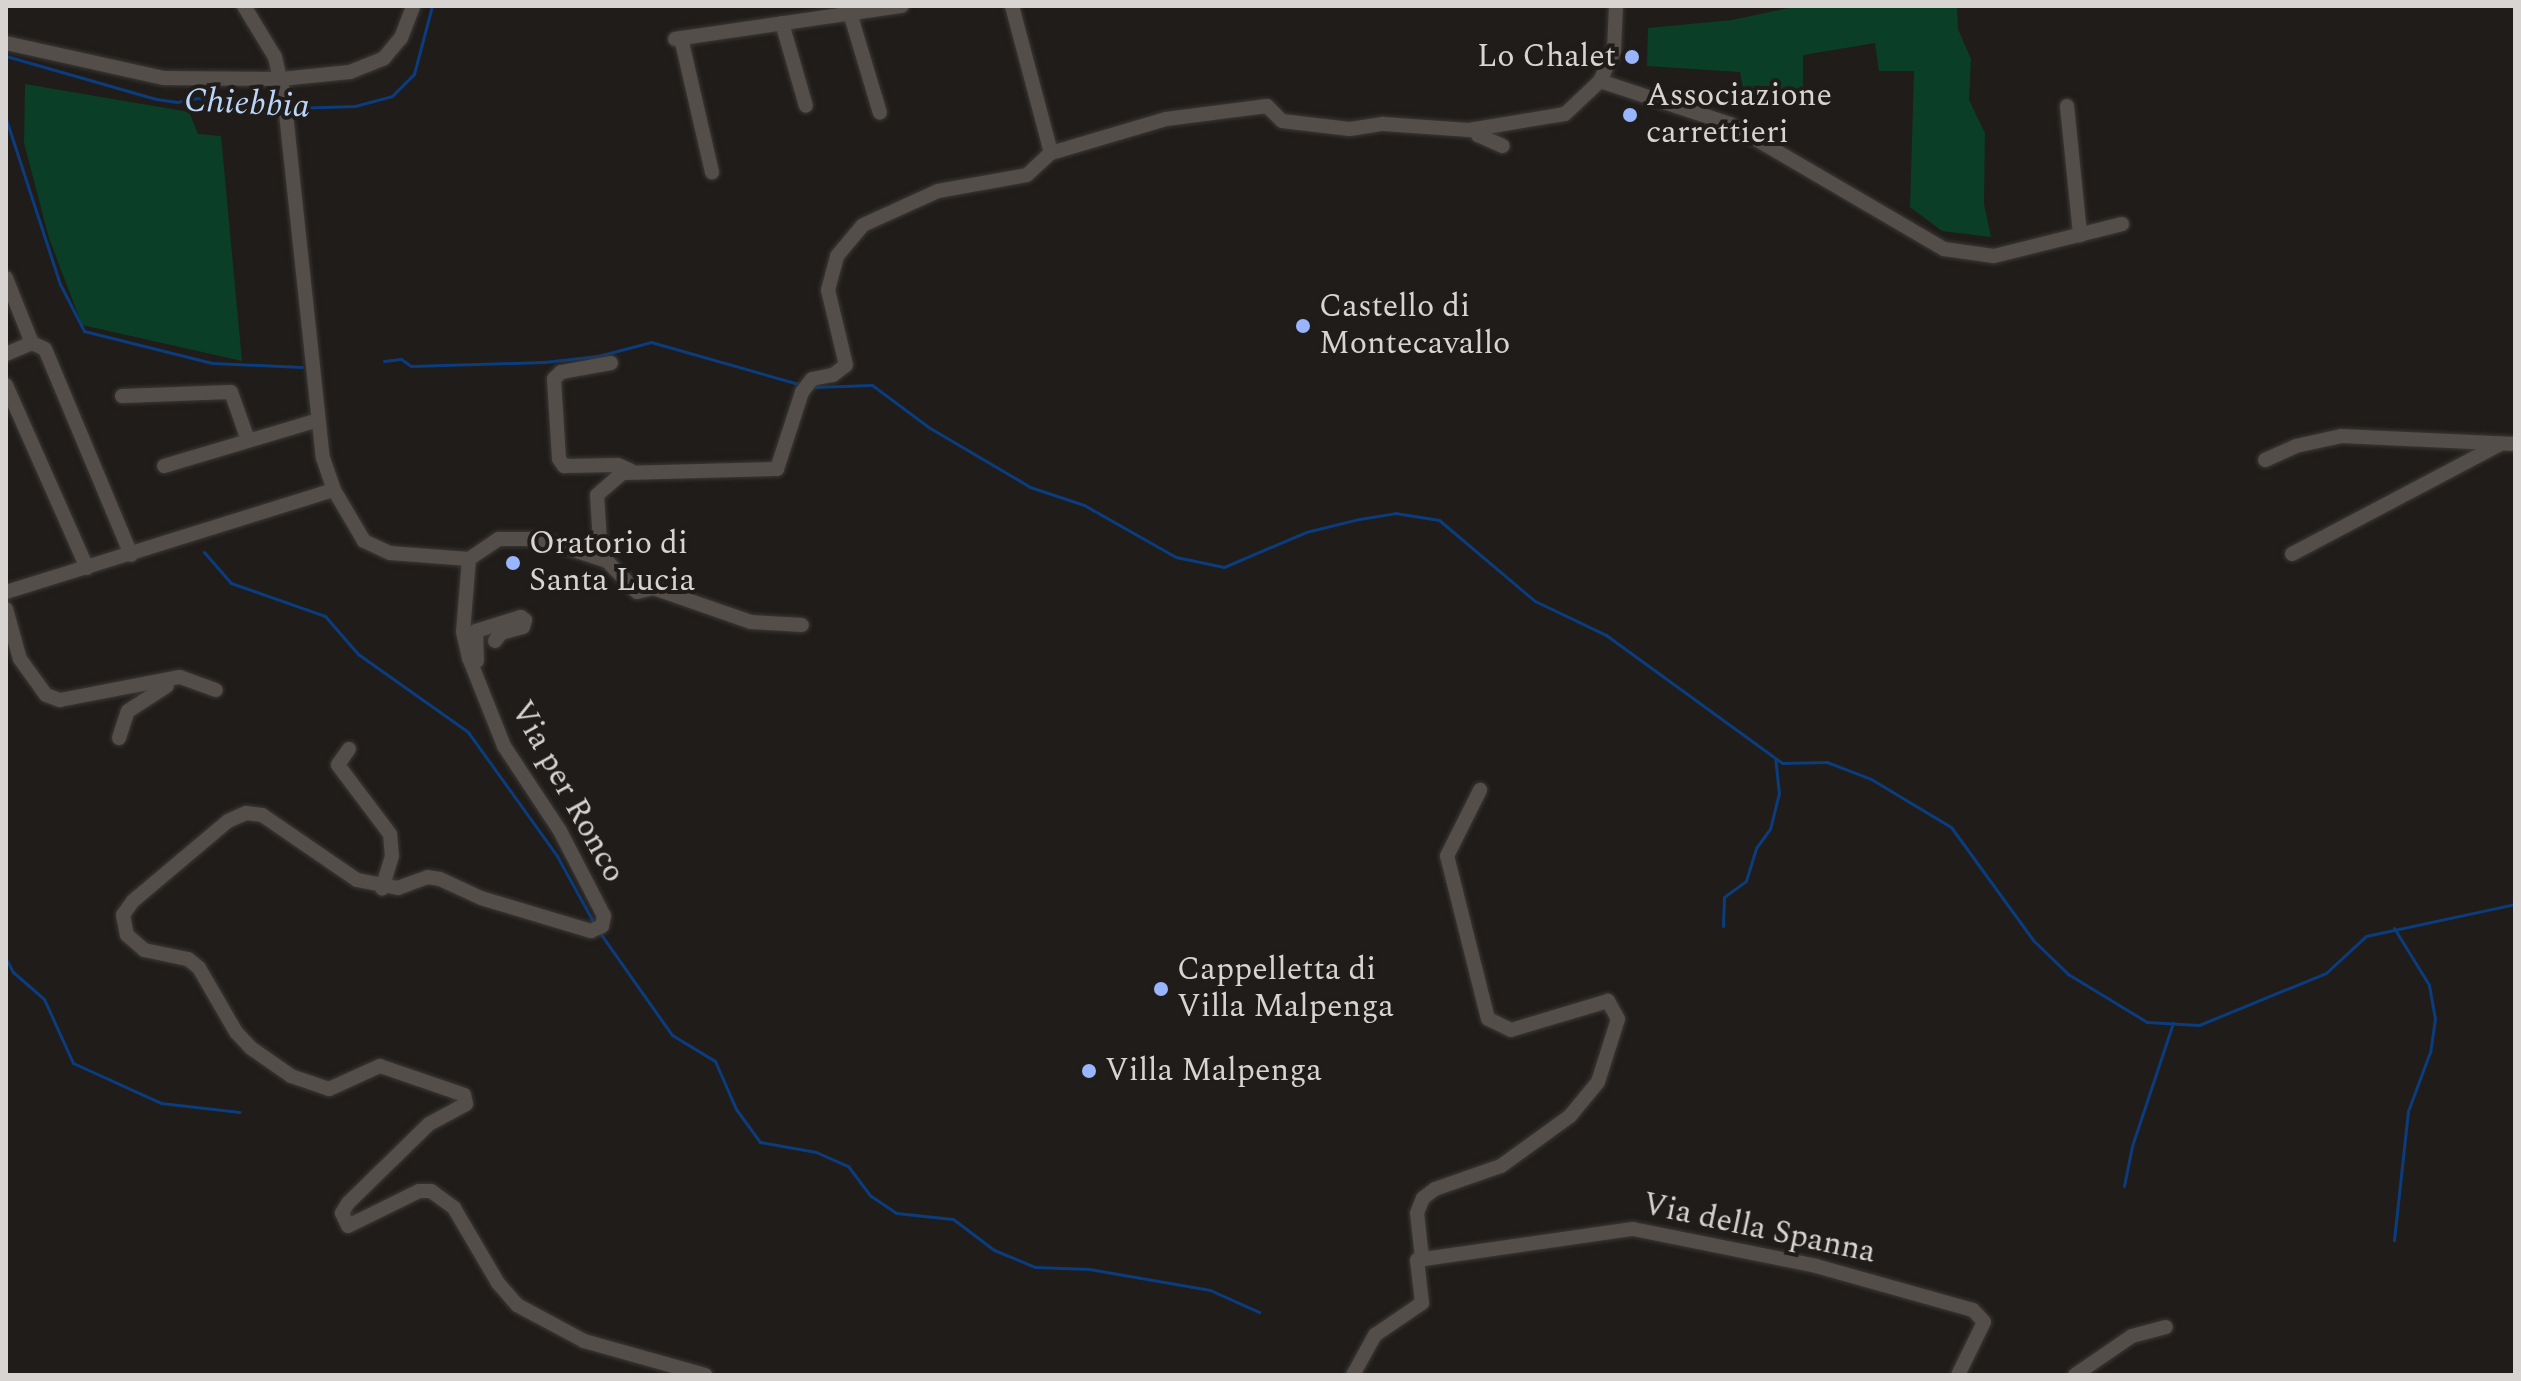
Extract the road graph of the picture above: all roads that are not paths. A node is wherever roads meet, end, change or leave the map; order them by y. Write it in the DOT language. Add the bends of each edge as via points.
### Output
graph roads {
  1 [pos="244,6"];
  2 [pos="413,6"];
  3 [pos="902,6"];
  4 [pos="1012,6"];
  5 [pos="1616,6"];
  6 [pos="850,13"];
  7 [pos="782,23"];
  8 [pos="6,43"];
  9 [pos="281,79"];
  10 [pos="1600,81"];
  11 [pos="806,106"];
  12 [pos="2067,106"];
  13 [pos="880,113"];
  14 [pos="1475,129"];
  15 [pos="1503,146"];
  16 [pos="1051,153"];
  17 [pos="712,172"];
  18 [pos="2122,224"];
  19 [pos="2080,235"];
  20 [pos="6,278"];
  21 [pos="32,343"];
  22 [pos="6,354"];
  23 [pos="611,363"];
  24 [pos="6,385"];
  25 [pos="122,396"];
  26 [pos="315,421"];
  27 [pos="248,440"];
  28 [pos="2508,444"];
  29 [pos="2265,460"];
  30 [pos="164,466"];
  31 [pos="630,470"];
  32 [pos="334,490"];
  33 [pos="2292,554"];
  34 [pos="131,555"];
  35 [pos="601,558"];
  36 [pos="469,559"];
  37 [pos="87,568"];
  38 [pos="6,592"];
  39 [pos="6,609"];
  40 [pos="802,625"];
  41 [pos="495,641"];
  42 [pos="168,682"];
  43 [pos="479,687"];
  44 [pos="216,690"];
  45 [pos="119,738"];
  46 [pos="349,749"];
  47 [pos="1480,790"];
  48 [pos="382,888"];
  49 [pos="1422,1258"];
  50 [pos="2166,1327"];
  51 [pos="705,1375"];
  52 [pos="1353,1375"];
  53 [pos="1958,1375"];
  54 [pos="2075,1375"];
  1 -- 9 [label="street" via="275,57"];
  2 -- 9 [label="street" via="401,38 384,58 350,72"];
  3 -- 6 [label="street"];
  4 -- 16 [label="street"];
  5 -- 10 [label="street" via="1614,51"];
  6 -- 7 [label="street"];
  6 -- 13 [label="street"];
  7 -- 11 [label="street"];
  7 -- 17 [label="street" via="678,39"];
  8 -- 9 [label="street" via="164,78"];
  9 -- 26 [label="street"];
  10 -- 14 [label="street" via="1565,114"];
  10 -- 19 [label="street" via="1730,124 1944,249 1994,256"];
  12 -- 19 [label="street"];
  14 -- 15 [label="street"];
  14 -- 16 [label="street" via="1293,124 1267,106 1166,119"];
  16 -- 31 [label="street" via="1027,175 938,191 863,225 837,256 828,290 846,365 806,386 772,472"];
  18 -- 19 [label="street"];
  20 -- 21 [label="street"];
  21 -- 22 [label="street"];
  21 -- 34 [label="street" via="45,349"];
  23 -- 31 [label="street" via="561,372 554,379 559,459 564,466 618,465"];
  24 -- 37 [label="street"];
  25 -- 27 [label="street" via="231,392"];
  26 -- 27 [label="street"];
  26 -- 32 [label="street"];
  27 -- 30 [label="street"];
  28 -- 29 [label="street" via="2341,436 2296,446"];
  28 -- 33 [label="street"];
  31 -- 35 [label="street" via="597,495"];
  32 -- 34 [label="street"];
  32 -- 36 [label="street" via="364,541 376,548"];
  34 -- 37 [label="street"];
  35 -- 36 [label="street" via="561,544 518,538 493,542"];
  35 -- 40 [label="street" via="637,592 665,591 751,622"];
  36 -- 43 [label="street, Via per Ronco" via="463,632"];
  37 -- 38 [label="street"];
  39 -- 42 [label="street" via="20,659 46,695 60,700"];
  41 -- 43 [label="street" via="501,633 523,627 525,620 476,631 484,682"];
  42 -- 44 [label="street" via="194,678"];
  42 -- 45 [label="street" via="128,711"];
  43 -- 48 [label="street, Via per Ronco" via="504,746 560,831 604,916 597,928 481,898 440,879"];
  46 -- 48 [label="street" via="338,765 390,834 392,856"];
  47 -- 49 [label="street" via="1447,856 1488,1019 1511,1030 1608,1001 1618,1019 1598,1082 1570,1116 1501,1166 1423,1198 1417,1213"];
  48 -- 51 [label="street" via="337,870 262,815 246,813 228,821 123,915 133,943 188,959 199,968 251,1048 291,1076 329,1089 380,1066 464,1095 466,1104 429,1124 348,1203 342,1213 348,1226 419,1191 431,1191 454,1208 517,1305 584,1341"];
  49 -- 52 [label="street" via="1416,1269 1422,1303 1375,1335"];
  49 -- 53 [label="street, Via della Spanna" via="1633,1229 1816,1266 1981,1315 1982,1330"];
  50 -- 54 [label="street" via="2132,1336"];
}
